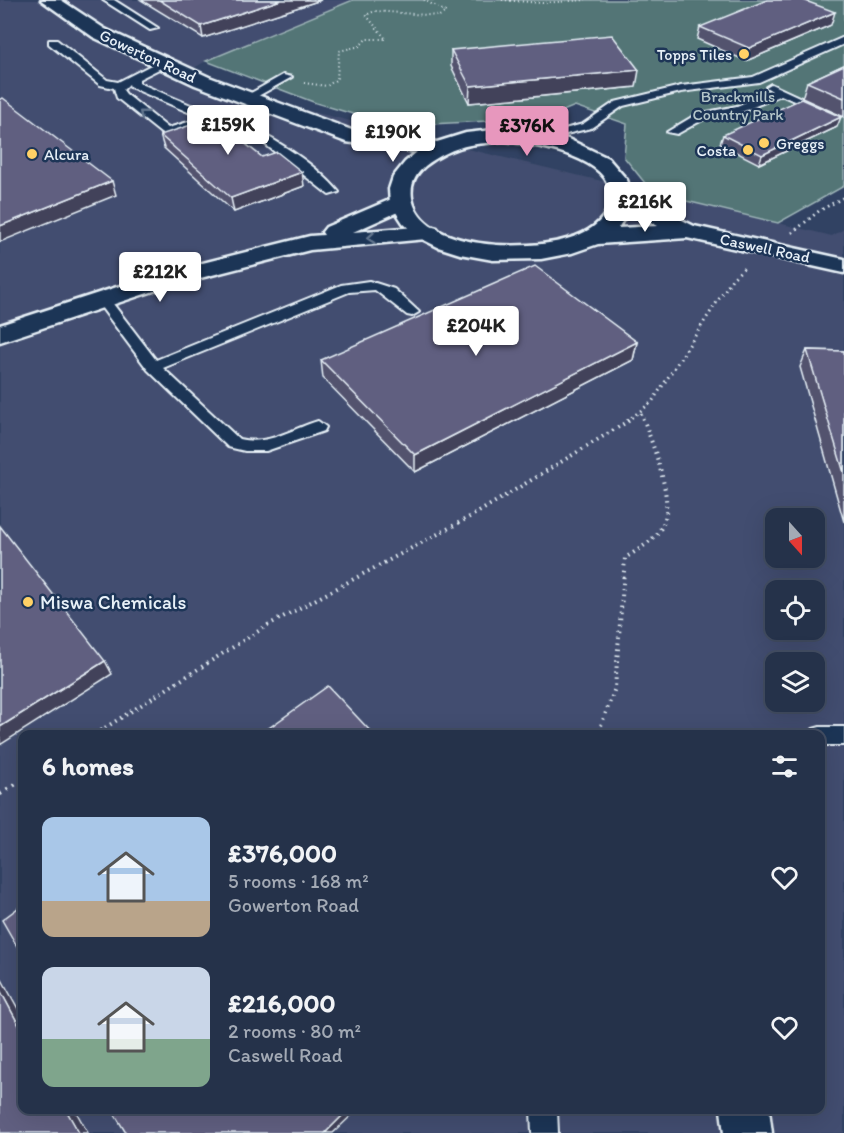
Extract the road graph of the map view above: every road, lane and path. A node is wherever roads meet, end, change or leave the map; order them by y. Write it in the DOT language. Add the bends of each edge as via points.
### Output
graph roads {
  1 [pos="50,0"];
  2 [pos="108,0"];
  3 [pos="424,0"];
  4 [pos="502,0"];
  5 [pos="586,0"];
  6 [pos="153,28"];
  7 [pos="844,40"];
  8 [pos="53,42"];
  9 [pos="163,63"];
  10 [pos="134,79"];
  11 [pos="285,79"];
  12 [pos="755,80"];
  13 [pos="120,86"];
  14 [pos="782,92"];
  15 [pos="247,98"];
  16 [pos="831,114"];
  17 [pos="208,118"];
  18 [pos="587,126"];
  19 [pos="673,132"];
  20 [pos="353,138"];
  21 [pos="537,138"];
  22 [pos="438,148"];
  23 [pos="580,150"];
  24 [pos="392,177"];
  25 [pos="333,192"];
  26 [pos="844,197"];
  27 [pos="623,199"];
  28 [pos="799,227"];
  29 [pos="687,231"];
  30 [pos="429,233"];
  31 [pos="596,237"];
  32 [pos="310,243"];
  33 [pos="748,264"];
  34 [pos="844,266"];
  35 [pos="102,299"];
  36 [pos="412,312"];
  37 [pos="0,334"];
  38 [pos="153,367"];
  39 [pos="641,413"];
  40 [pos="318,427"];
  41 [pos="102,730"];
  42 [pos="599,730"];
  43 [pos="844,735"];
  44 [pos="825,736"];
  45 [pos="18,783"];
  46 [pos="0,794"];
  47 [pos="544,1114"];
  48 [pos="746,1114"];
  49 [pos="545,1133"];
  50 [pos="748,1133"];
  1 -- 9 [label="street, Gowerton Road" via="99,33"];
  2 -- 6 [label="lane"];
  3 -- 11 [label="path" via="446,12 439,16 375,11 366,15 386,39 366,39 360,46 339,51 337,79 327,86"];
  4 -- 5 [label="path"];
  7 -- 12 [label="lane"];
  8 -- 13 [label="lane" via="104,83"];
  9 -- 10 [label="lane"];
  9 -- 15 [label="street, Gowerton Road"];
  10 -- 13 [label="lane"];
  10 -- 17 [label="lane" via="134,86 144,92"];
  11 -- 15 [label="lane"];
  12 -- 14 [label="lane"];
  12 -- 18 [label="lane" via="681,90 619,104"];
  17 -- 13 [label="lane, one-way" via="202,124 166,132 121,96"];
  14 -- 16 [label="lane"];
  14 -- 19 [label="lane" via="740,109 701,116"];
  15 -- 20 [label="street, Gowerton Road"];
  17 -- 25 [label="lane" via="236,123 258,135"];
  18 -- 21 [label="lane"];
  18 -- 23 [label="lane"];
  20 -- 22 [label="street, Gowerton Road"];
  20 -- 24 [label="street, Gowerton Road"];
  21 -- 22 [label="street" via="502,135"];
  21 -- 23 [label="street"];
  22 -- 24 [label="street"];
  23 -- 27 [label="street" via="603,164 618,180"];
  24 -- 30 [label="street, Gowerton Road" via="411,218"];
  24 -- 32 [label="street"];
  26 -- 28 [label="path"];
  27 -- 29 [label="street, Caswell Road"];
  27 -- 31 [label="street" via="616,219"];
  29 -- 31 [label="street, Caswell Road"];
  29 -- 34 [label="street, Caswell Road"];
  30 -- 31 [label="street" via="458,246 494,254 567,249"];
  30 -- 32 [label="street, one-way"];
  32 -- 35 [label="street"];
  33 -- 39 [label="path" via="732,279"];
  35 -- 37 [label="street"];
  35 -- 38 [label="lane"];
  36 -- 38 [label="lane" via="382,286 369,283 346,288"];
  38 -- 40 [label="lane" via="234,443 250,448 270,446"];
  39 -- 41 [label="path" via="477,513 268,625"];
  39 -- 42 [label="path" via="662,471 666,519 654,538 625,558 615,688"];
  43 -- 44 [label="lane"];
  45 -- 46 [label="path"];
  47 -- 49 [label="lane"];
  48 -- 50 [label="street"];
}
